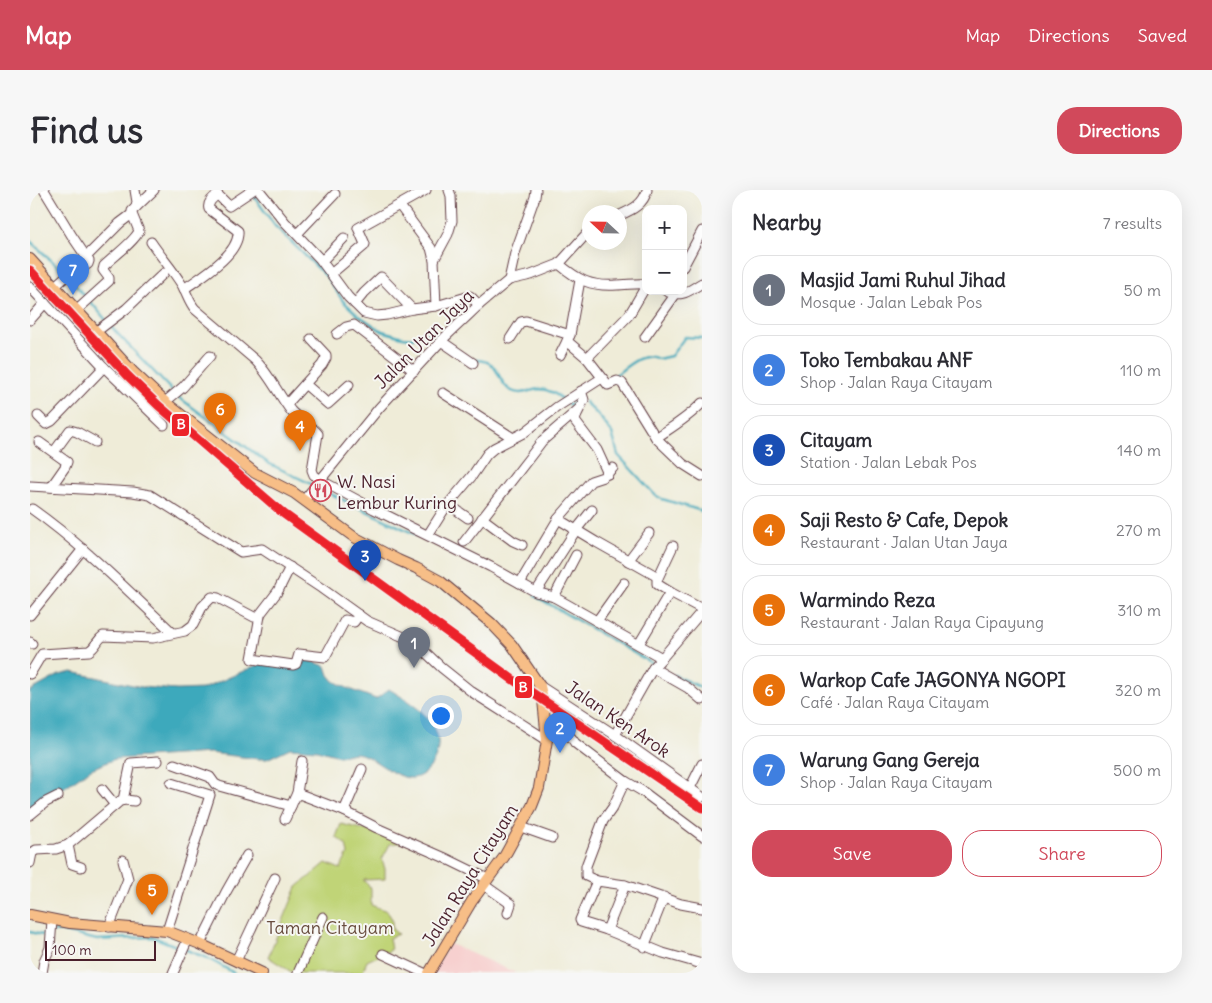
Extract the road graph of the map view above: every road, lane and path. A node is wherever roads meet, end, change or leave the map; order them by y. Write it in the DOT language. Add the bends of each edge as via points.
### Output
graph roads {
  1 [pos="44,190"];
  2 [pos="135,190"];
  3 [pos="154,190"];
  4 [pos="259,190"];
  5 [pos="426,190"];
  6 [pos="449,190"];
  7 [pos="536,190"];
  8 [pos="647,190"];
  9 [pos="251,192"];
  10 [pos="335,194"];
  11 [pos="400,206"];
  12 [pos="134,210"];
  13 [pos="627,211"];
  14 [pos="702,232"];
  15 [pos="297,234"];
  16 [pos="344,238"];
  17 [pos="582,239"];
  18 [pos="151,242"];
  19 [pos="87,256"];
  20 [pos="30,259"];
  21 [pos="434,260"];
  22 [pos="687,260"];
  23 [pos="322,261"];
  24 [pos="559,264"];
  25 [pos="164,273"];
  26 [pos="331,274"];
  27 [pos="509,280"];
  28 [pos="580,280"];
  29 [pos="702,283"];
  30 [pos="642,285"];
  31 [pos="55,286"];
  32 [pos="30,287"];
  33 [pos="184,289"];
  34 [pos="642,292"];
  35 [pos="687,292"];
  36 [pos="675,295"];
  37 [pos="45,302"];
  38 [pos="355,304"];
  39 [pos="479,305"];
  40 [pos="436,306"];
  41 [pos="80,307"];
  42 [pos="412,309"];
  43 [pos="30,320"];
  44 [pos="99,329"];
  45 [pos="337,334"];
  46 [pos="645,337"];
  47 [pos="444,338"];
  48 [pos="568,338"];
  49 [pos="311,339"];
  50 [pos="510,339"];
  51 [pos="560,355"];
  52 [pos="210,356"];
  53 [pos="587,358"];
  54 [pos="472,363"];
  55 [pos="104,367"];
  56 [pos="414,371"];
  57 [pos="605,381"];
  58 [pos="305,384"];
  59 [pos="349,385"];
  60 [pos="443,393"];
  61 [pos="581,399"];
  62 [pos="168,400"];
  63 [pos="702,403"];
  64 [pos="287,404"];
  65 [pos="38,416"];
  66 [pos="164,425"];
  67 [pos="513,438"];
  68 [pos="656,438"];
  69 [pos="39,442"];
  70 [pos="95,442"];
  71 [pos="54,452"];
  72 [pos="702,476"];
  73 [pos="320,483"];
  74 [pos="30,487"];
  75 [pos="51,487"];
  76 [pos="307,497"];
  77 [pos="448,504"];
  78 [pos="31,509"];
  79 [pos="592,510"];
  80 [pos="468,518"];
  81 [pos="482,518"];
  82 [pos="558,519"];
  83 [pos="576,530"];
  84 [pos="648,533"];
  85 [pos="428,535"];
  86 [pos="464,542"];
  87 [pos="522,545"];
  88 [pos="673,546"];
  89 [pos="83,549"];
  90 [pos="576,555"];
  91 [pos="628,561"];
  92 [pos="290,567"];
  93 [pos="658,577"];
  94 [pos="520,583"];
  95 [pos="624,583"];
  96 [pos="536,592"];
  97 [pos="670,592"];
  98 [pos="554,597"];
  99 [pos="702,610"];
  100 [pos="30,615"];
  101 [pos="358,615"];
  102 [pos="260,616"];
  103 [pos="597,621"];
  104 [pos="173,633"];
  105 [pos="639,644"];
  106 [pos="658,663"];
  107 [pos="30,674"];
  108 [pos="540,686"];
  109 [pos="702,700"];
  110 [pos="546,726"];
  111 [pos="615,735"];
  112 [pos="547,740"];
  113 [pos="158,761"];
  114 [pos="302,761"];
  115 [pos="174,764"];
  116 [pos="702,764"];
  117 [pos="362,769"];
  118 [pos="625,781"];
  119 [pos="171,783"];
  120 [pos="690,788"];
  121 [pos="102,789"];
  122 [pos="297,793"];
  123 [pos="58,796"];
  124 [pos="702,797"];
  125 [pos="134,800"];
  126 [pos="119,803"];
  127 [pos="291,806"];
  128 [pos="344,810"];
  129 [pos="30,815"];
  130 [pos="285,818"];
  131 [pos="521,827"];
  132 [pos="702,836"];
  133 [pos="552,838"];
  134 [pos="68,845"];
  135 [pos="247,855"];
  136 [pos="123,860"];
  137 [pos="30,863"];
  138 [pos="82,867"];
  139 [pos="276,878"];
  140 [pos="597,881"];
  141 [pos="486,882"];
  142 [pos="625,885"];
  143 [pos="664,897"];
  144 [pos="702,908"];
  145 [pos="508,913"];
  146 [pos="30,915"];
  147 [pos="324,917"];
  148 [pos="109,927"];
  149 [pos="52,929"];
  150 [pos="607,930"];
  151 [pos="167,931"];
  152 [pos="200,944"];
  153 [pos="185,947"];
  154 [pos="644,947"];
  155 [pos="384,954"];
  156 [pos="236,961"];
  157 [pos="702,964"];
  158 [pos="246,971"];
  159 [pos="42,973"];
  160 [pos="174,973"];
  161 [pos="262,973"];
  162 [pos="298,973"];
  163 [pos="424,973"];
  164 [pos="429,973"];
  1 -- 19 [label="street"];
  2 -- 12 [label="street" via="138,202"];
  3 -- 12 [label="street"];
  4 -- 15 [label="street"];
  5 -- 11 [label="street"];
  6 -- 21 [label="street" via="452,221"];
  7 -- 27 [label="street"];
  8 -- 13 [label="street" via="640,203"];
  9 -- 33 [label="street" via="229,206 218,195 209,204 209,209 238,231 238,239 227,256"];
  10 -- 15 [label="street"];
  11 -- 21 [label="street" via="431,248"];
  11 -- 26 [label="street" via="358,228 364,246"];
  12 -- 19 [label="street"];
  12 -- 41 [label="street" via="139,231 135,240 104,266 110,280"];
  14 -- 22 [label="street"];
  15 -- 23 [label="street"];
  16 -- 23 [label="street"];
  17 -- 24 [label="street, Jalan Utan Jaya"];
  18 -- 33 [label="street"];
  19 -- 31 [label="street" via="88,264 71,272"];
  20 -- 31 [label="main road, Jalan Raya Citayam"];
  21 -- 40 [label="street"];
  23 -- 26 [label="street"];
  24 -- 27 [label="street, Jalan Utan Jaya"];
  24 -- 28 [label="street"];
  25 -- 44 [label="street"];
  26 -- 38 [label="street"];
  27 -- 39 [label="street, Jalan Utan Jaya"];
  28 -- 30 [label="street" via="599,285"];
  28 -- 48 [label="street"];
  29 -- 35 [label="street"];
  31 -- 41 [label="main road, Jalan Raya Citayam"];
  32 -- 37 [label="street"];
  33 -- 64 [label="street" via="195,310 263,368"];
  34 -- 53 [label="street" via="629,315"];
  36 -- 46 [label="street"];
  37 -- 43 [label="street"];
  37 -- 55 [label="street"];
  38 -- 42 [label="street" via="364,313 377,316"];
  38 -- 42 [label="street" via="380,276"];
  39 -- 40 [label="street" via="470,296"];
  39 -- 47 [label="street, Jalan Utan Jaya"];
  40 -- 42 [label="street"];
  41 -- 44 [label="main road, Jalan Raya Citayam"];
  44 -- 62 [label="main road, Jalan Raya Citayam" via="134,373"];
  45 -- 56 [label="street" via="354,325"];
  47 -- 54 [label="street"];
  47 -- 56 [label="street, Jalan Utan Jaya"];
  48 -- 50 [label="street" via="521,322"];
  48 -- 51 [label="street"];
  48 -- 53 [label="street"];
  49 -- 58 [label="street" via="326,358"];
  52 -- 62 [label="street"];
  53 -- 57 [label="street"];
  55 -- 65 [label="street" via="52,421 46,424"];
  55 -- 66 [label="street"];
  56 -- 73 [label="street, Jalan Utan Jaya" via="378,408"];
  57 -- 61 [label="street"];
  57 -- 68 [label="street" via="609,385 617,381 622,383"];
  58 -- 59 [label="street" via="328,404"];
  58 -- 64 [label="street"];
  60 -- 67 [label="street"];
  61 -- 67 [label="street" via="564,404"];
  61 -- 81 [label="street" via="538,445"];
  61 -- 82 [label="street" via="575,421 610,471 591,481"];
  62 -- 76 [label="main road, Jalan Raya Citayam" via="255,473"];
  63 -- 68 [label="street" via="685,420"];
  64 -- 73 [label="street" via="318,434 312,470"];
  67 -- 77 [label="street" via="487,454"];
  68 -- 72 [label="street" via="683,464"];
  69 -- 71 [label="street"];
  70 -- 71 [label="street" via="70,430"];
  71 -- 75 [label="street" via="67,464"];
  73 -- 76 [label="street, Jalan Utan Jaya"];
  73 -- 85 [label="street"];
  74 -- 75 [label="street"];
  75 -- 92 [label="street" via="150,495 240,552 262,548"];
  76 -- 108 [label="main road, Jalan Raya Citayam" via="354,537 440,581 512,645"];
  77 -- 80 [label="street"];
  77 -- 85 [label="street"];
  78 -- 89 [label="street"];
  79 -- 83 [label="street"];
  81 -- 86 [label="street"];
  81 -- 87 [label="street"];
  82 -- 83 [label="street"];
  82 -- 94 [label="street"];
  83 -- 91 [label="street"];
  83 -- 96 [label="street"];
  84 -- 91 [label="street"];
  85 -- 94 [label="street"];
  88 -- 93 [label="street"];
  89 -- 100 [label="street"];
  89 -- 104 [label="street"];
  90 -- 98 [label="street"];
  91 -- 93 [label="street"];
  92 -- 101 [label="street"];
  92 -- 102 [label="street"];
  93 -- 97 [label="street" via="658,584"];
  94 -- 96 [label="street"];
  95 -- 103 [label="street"];
  96 -- 98 [label="street"];
  97 -- 99 [label="street"];
  97 -- 105 [label="street"];
  98 -- 103 [label="street"];
  99 -- 106 [label="street"];
  101 -- 102 [label="street" via="354,622 345,620 325,657 299,654 294,665 252,659"];
  101 -- 112 [label="street" via="406,638 472,692"];
  102 -- 104 [label="street" via="254,617 212,597 202,607 191,628"];
  103 -- 105 [label="street"];
  104 -- 107 [label="street" via="152,638 103,636 89,651 42,654"];
  105 -- 106 [label="street"];
  106 -- 109 [label="street"];
  106 -- 111 [label="street"];
  108 -- 110 [label="main road, Jalan Raya Citayam"];
  108 -- 111 [label="street, Jalan Ken Arok"];
  110 -- 112 [label="main road, Jalan Raya Citayam"];
  110 -- 118 [label="street" via="570,735 575,743"];
  111 -- 120 [label="street, Jalan Ken Arok"];
  112 -- 131 [label="main road, Jalan Raya Citayam" via="539,788"];
  113 -- 126 [label="street" via="131,763"];
  114 -- 122 [label="street"];
  115 -- 127 [label="street" via="208,776 219,786"];
  116 -- 120 [label="street"];
  117 -- 128 [label="street"];
  118 -- 132 [label="street"];
  118 -- 140 [label="street" via="603,821 586,866 586,876"];
  119 -- 151 [label="street" via="210,795"];
  120 -- 124 [label="street, Jalan Ken Arok"];
  121 -- 126 [label="street"];
  122 -- 127 [label="street"];
  122 -- 128 [label="street"];
  123 -- 129 [label="street"];
  125 -- 126 [label="street"];
  126 -- 134 [label="street"];
  127 -- 130 [label="street"];
  128 -- 141 [label="street" via="443,857"];
  131 -- 133 [label="street"];
  131 -- 141 [label="main road, Jalan Raya Citayam"];
  134 -- 137 [label="street" via="36,850"];
  134 -- 138 [label="street" via="72,864"];
  135 -- 152 [label="street"];
  136 -- 148 [label="street" via="128,879"];
  139 -- 156 [label="street"];
  140 -- 142 [label="street"];
  140 -- 150 [label="street" via="580,920"];
  141 -- 145 [label="street" via="510,904"];
  141 -- 164 [label="main road, Jalan Raya Citayam"];
  142 -- 143 [label="street"];
  142 -- 150 [label="street"];
  143 -- 144 [label="street"];
  143 -- 154 [label="street"];
  146 -- 149 [label="main road"];
  147 -- 162 [label="street"];
  148 -- 149 [label="main road" via="70,923"];
  148 -- 151 [label="main road"];
  149 -- 159 [label="street"];
  150 -- 154 [label="street"];
  151 -- 153 [label="main road"];
  152 -- 153 [label="main road"];
  152 -- 156 [label="main road"];
  153 -- 160 [label="street"];
  154 -- 157 [label="street"];
  155 -- 163 [label="street"];
  156 -- 158 [label="main road"];
  158 -- 161 [label="main road"];
}
